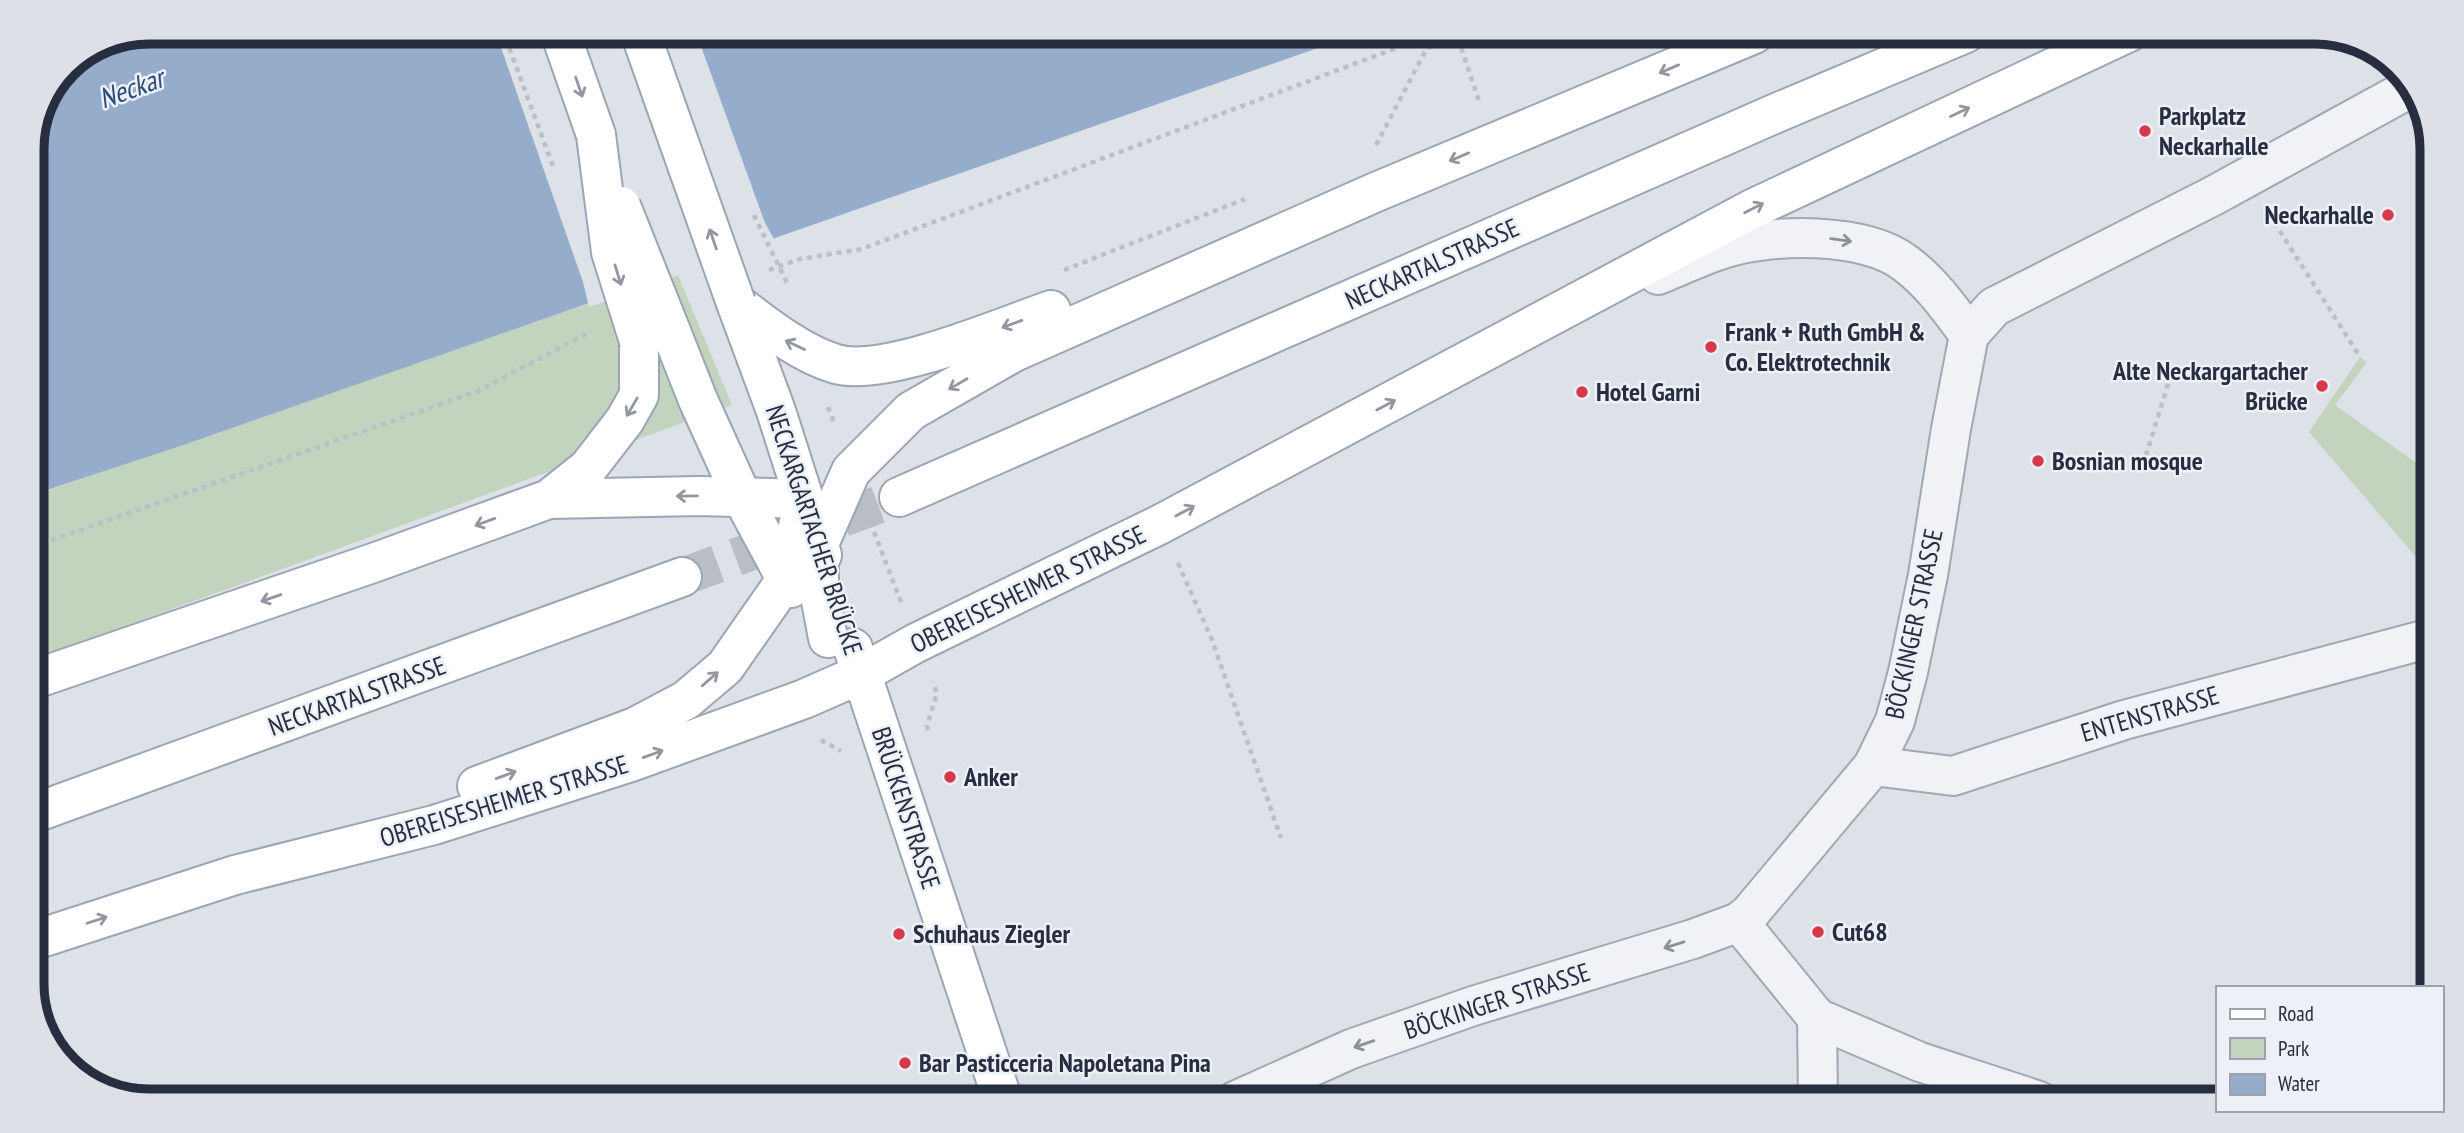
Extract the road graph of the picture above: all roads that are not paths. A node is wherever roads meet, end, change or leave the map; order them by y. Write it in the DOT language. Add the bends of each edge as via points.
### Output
graph roads {
  1 [pos="564,44"];
  2 [pos="644,44"];
  3 [pos="1731,44"];
  4 [pos="1939,44"];
  5 [pos="2103,44"];
  6 [pos="2404,92"];
  7 [pos="1376,192"];
  8 [pos="736,303"];
  9 [pos="1543,322"];
  10 [pos="654,335"];
  11 [pos="1969,335"];
  12 [pos="742,497"];
  13 [pos="899,497"];
  14 [pos="549,499"];
  15 [pos="804,499"];
  16 [pos="819,544"];
  17 [pos="682,577"];
  18 [pos="785,581"];
  19 [pos="828,638"];
  20 [pos="2420,641"];
  21 [pos="861,674"];
  22 [pos="44,676"];
  23 [pos="1873,766"];
  24 [pos="44,810"];
  25 [pos="235,875"];
  26 [pos="1738,922"];
  27 [pos="44,936"];
  28 [pos="1817,1018"];
  29 [pos="999,1089"];
  30 [pos="1263,1089"];
  31 [pos="1818,1089"];
  32 [pos="2002,1089"];
  1 -- 10 [label="main road, NECKARGARTACHER BRÜCKE, one-way, bridge" via="620,203"];
  8 -- 2 [label="main road, NECKARGARTACHER BRÜCKE, one-way, bridge"];
  3 -- 7 [label="main road, one-way"];
  4 -- 13 [label="main road, NECKARTALSTRASSE"];
  9 -- 5 [label="main road, one-way" via="1752,209"];
  6 -- 11 [label="street" via="2213,197 1994,307"];
  7 -- 8 [label="main road, one-way" via="933,352 869,366 826,360 785,340"];
  7 -- 16 [label="main road, one-way" via="1014,352 911,411 851,471"];
  8 -- 15 [label="main road, NECKARGARTACHER BRÜCKE"];
  9 -- 11 [label="street, OBEREISESHEIMER STRASSE, one-way" via="1725,248 1766,240 1829,239 1862,243 1904,262 1941,297"];
  21 -- 9 [label="main road, OBEREISESHEIMER STRASSE, one-way" via="1159,525"];
  10 -- 12 [label="main road, NECKARGARTACHER BRÜCKE" via="698,400"];
  10 -- 14 [label="main road, one-way" via="639,395 625,420 588,468"];
  11 -- 23 [label="street, BÖCKINGER STRASSE" via="1908,672 1895,721"];
  12 -- 14 [label="main road, one-way"];
  12 -- 15 [label="main road"];
  12 -- 18 [label="main road, NECKARGARTACHER BRÜCKE"];
  14 -- 22 [label="main road, one-way"];
  15 -- 16 [label="main road, NECKARGARTACHER BRÜCKE"];
  15 -- 18 [label="main road"];
  16 -- 19 [label="main road" via="819,590"];
  16 -- 21 [label="main road, NECKARGARTACHER BRÜCKE"];
  17 -- 24 [label="main road, NECKARTALSTRASSE"];
  18 -- 19 [label="main road, NECKARGARTACHER BRÜCKE"];
  25 -- 18 [label="main road, one-way" via="635,727 686,700 725,667"];
  19 -- 21 [label="main road, NECKARGARTACHER BRÜCKE"];
  20 -- 23 [label="street, ENTENSTRASSE" via="2124,720 1953,776"];
  25 -- 21 [label="main road, OBEREISESHEIMER STRASSE, one-way" via="435,825 631,762"];
  21 -- 29 [label="main road, BRÜCKENSTRASSE"];
  23 -- 26 [label="street, BÖCKINGER STRASSE"];
  27 -- 25 [label="main road, OBEREISESHEIMER STRASSE, one-way"];
  26 -- 28 [label="street"];
  26 -- 30 [label="street, BÖCKINGER STRASSE, one-way" via="1473,1006 1351,1049"];
  28 -- 31 [label="street"];
  28 -- 32 [label="street" via="1920,1062"];
}
